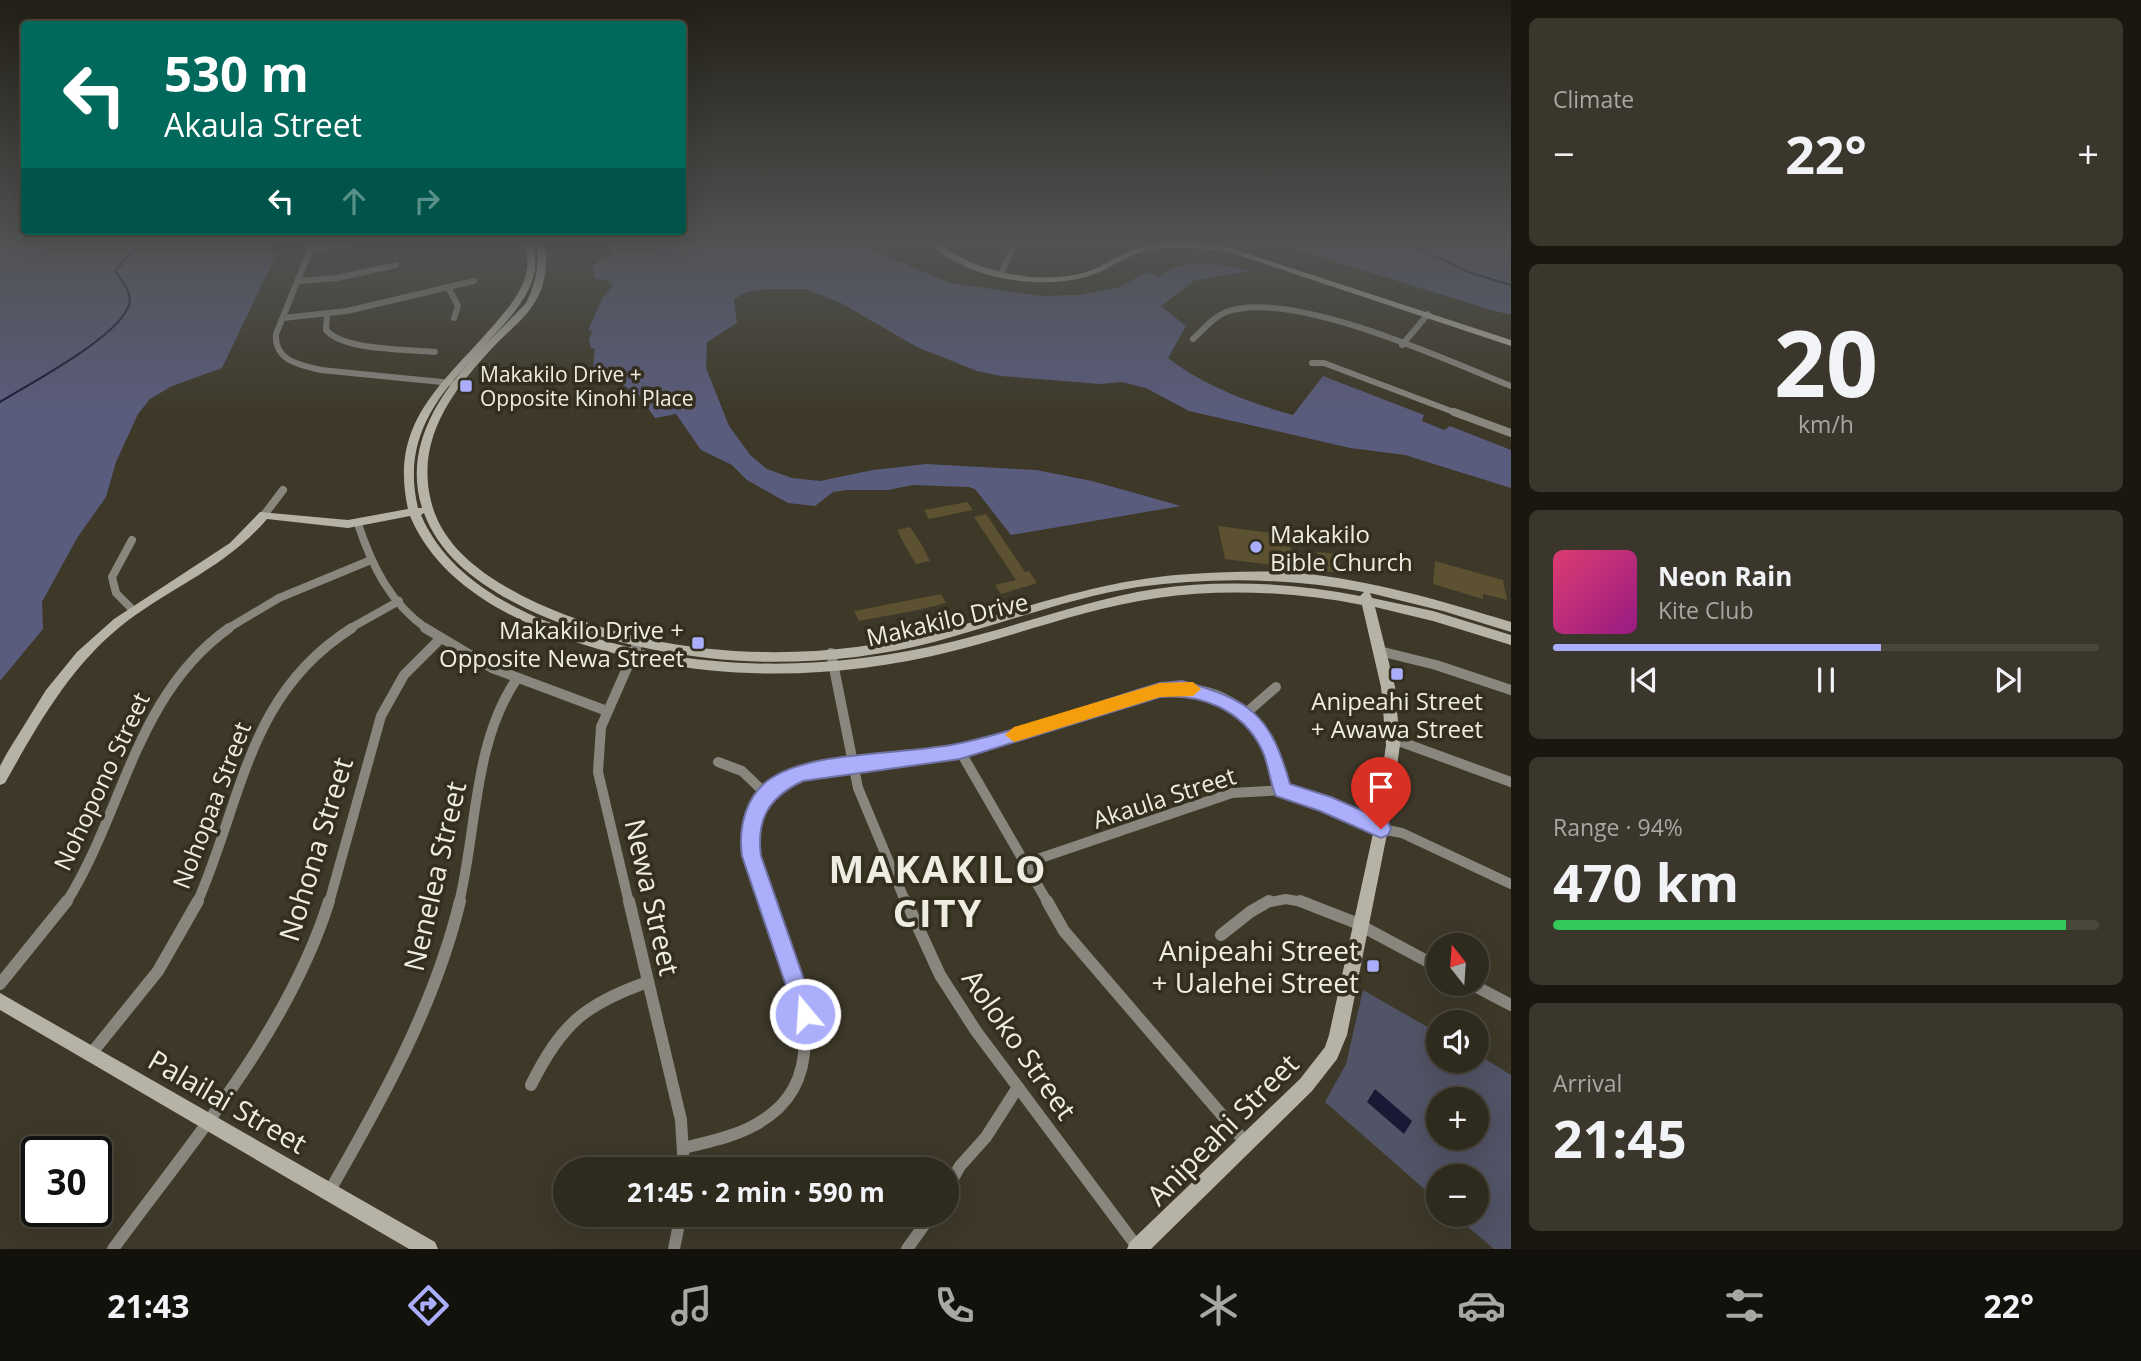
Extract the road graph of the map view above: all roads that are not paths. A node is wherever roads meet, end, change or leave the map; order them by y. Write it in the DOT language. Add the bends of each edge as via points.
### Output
graph roads {
  1 [pos="290,300"];
  2 [pos="388,300"];
  3 [pos="455,300"];
  4 [pos="517,300"];
  5 [pos="532,300"];
  6 [pos="1385,300"];
  7 [pos="327,314"];
  8 [pos="1428,314"];
  9 [pos="283,318"];
  10 [pos="454,318"];
  11 [pos="1193,339"];
  12 [pos="1511,343"];
  13 [pos="1402,345"];
  14 [pos="435,352"];
  15 [pos="1312,363"];
  16 [pos="452,383"];
  17 [pos="1511,386"];
  18 [pos="1511,433"];
  19 [pos="283,490"];
  20 [pos="420,511"];
  21 [pos="264,515"];
  22 [pos="358,524"];
  23 [pos="132,540"];
  24 [pos="370,560"];
  25 [pos="1366,595"];
  26 [pos="399,601"];
  27 [pos="134,611"];
  28 [pos="1511,627"];
  29 [pos="441,638"];
  30 [pos="1511,640"];
  31 [pos="635,648"];
  32 [pos="1379,651"];
  33 [pos="833,659"];
  34 [pos="516,680"];
  35 [pos="1276,687"];
  36 [pos="1511,690"];
  37 [pos="607,711"];
  38 [pos="1245,714"];
  39 [pos="1393,738"];
  40 [pos="960,751"];
  41 [pos="718,762"];
  42 [pos="852,767"];
  43 [pos="0,779"];
  44 [pos="1511,782"];
  45 [pos="1283,790"];
  46 [pos="766,794"];
  47 [pos="1381,829"];
  48 [pos="1023,864"];
  49 [pos="1511,884"];
  50 [pos="1361,926"];
  51 [pos="1221,935"];
  52 [pos="1426,961"];
  53 [pos="648,982"];
  54 [pos="0,984"];
  55 [pos="1489,993"];
  56 [pos="0,1001"];
  57 [pos="1511,1005"];
  58 [pos="91,1054"];
  59 [pos="531,1085"];
  60 [pos="1018,1087"];
  61 [pos="205,1120"];
  62 [pos="1246,1143"];
  63 [pos="684,1148"];
  64 [pos="684,1157"];
  65 [pos="959,1168"];
  66 [pos="329,1192"];
  67 [pos="678,1227"];
  68 [pos="923,1227"];
  69 [pos="113,1249"];
  70 [pos="428,1249"];
  71 [pos="674,1249"];
  72 [pos="907,1249"];
  73 [pos="1138,1249"];
  1 -- 9 [label="street"];
  2 -- 7 [label="street"];
  3 -- 10 [label="street"];
  4 -- 16 [label="main road, Makakilo Drive"];
  5 -- 16 [label="main road, Makakilo Drive"];
  6 -- 8 [label="main road"];
  7 -- 9 [label="street"];
  7 -- 14 [label="street" via="326,330 340,341"];
  8 -- 12 [label="main road"];
  8 -- 13 [label="street"];
  9 -- 16 [label="street" via="275,339 279,353 294,363"];
  11 -- 13 [label="street" via="1226,311 1254,305 1321,316"];
  13 -- 17 [label="street"];
  15 -- 18 [label="street" via="1324,363"];
  16 -- 20 [label="main road, Makakilo Drive" via="420,423 412,444 407,487"];
  19 -- 21 [label="street"];
  20 -- 22 [label="street"];
  20 -- 31 [label="main road, Makakilo Drive" via="450,549 505,594"];
  21 -- 22 [label="street"];
  21 -- 27 [label="main road" via="239,542"];
  22 -- 24 [label="street"];
  23 -- 27 [label="street" via="111,580 116,596"];
  24 -- 26 [label="street"];
  24 -- 54 [label="street, Nohopono Street" via="251,612 184,668 150,720 80,880 49,930"];
  25 -- 28 [label="main road, Makakilo Drive" via="1432,604"];
  25 -- 30 [label="main road, Makakilo Drive"];
  25 -- 32 [label="street, Anipeahi Street"];
  25 -- 33 [label="main road, Makakilo Drive" via="1294,578 1161,581 1074,597"];
  26 -- 29 [label="street"];
  26 -- 58 [label="street, Nohopaa Street" via="335,638 282,690 265,722 192,915 159,971"];
  27 -- 43 [label="main road" via="86,649 58,681"];
  29 -- 34 [label="street"];
  29 -- 61 [label="street, Nohona Street" via="408,666 387,700 327,909 307,958 263,1037"];
  31 -- 33 [label="main road, Makakilo Drive" via="719,668"];
  31 -- 37 [label="street, Newa Street"];
  32 -- 36 [label="street"];
  32 -- 39 [label="street, Anipeahi Street"];
  33 -- 42 [label="street, Aoloko Street"];
  34 -- 37 [label="street"];
  34 -- 66 [label="street, Nenelea Street" via="502,699 491,730 466,875 432,989 405,1054"];
  35 -- 38 [label="street"];
  37 -- 53 [label="street, Newa Street" via="598,742 598,772"];
  38 -- 40 [label="street" via="1207,693 1167,688"];
  38 -- 45 [label="street" via="1270,747"];
  39 -- 44 [label="street"];
  39 -- 47 [label="street, Anipeahi Street"];
  40 -- 42 [label="street"];
  40 -- 48 [label="street"];
  41 -- 46 [label="street" via="742,771"];
  42 -- 46 [label="street" via="800,773"];
  42 -- 60 [label="street, Aoloko Street" via="882,851 940,975"];
  45 -- 47 [label="street, Akaula Street"];
  45 -- 48 [label="street, Akaula Street" via="1232,793"];
  46 -- 63 [label="street" via="751,823 750,848 805,1014 804,1059 791,1091 767,1116 748,1128"];
  47 -- 49 [label="street, Akaula Street" via="1402,833"];
  47 -- 50 [label="street, Anipeahi Street"];
  48 -- 62 [label="street" via="1064,931"];
  50 -- 51 [label="street" via="1313,903 1283,898 1270,900"];
  50 -- 52 [label="street"];
  50 -- 62 [label="street, Anipeahi Street" via="1344,1015 1331,1053 1306,1085"];
  53 -- 59 [label="street" via="603,997 571,1020"];
  53 -- 63 [label="street, Newa Street"];
  55 -- 57 [label="street"];
  56 -- 58 [label="main road, Palailai Street"];
  58 -- 61 [label="main road, Palailai Street"];
  60 -- 65 [label="street" via="986,1137"];
  60 -- 73 [label="street, Aoloko Street"];
  61 -- 66 [label="main road, Palailai Street"];
  61 -- 69 [label="street, Nohona Street"];
  62 -- 73 [label="street, Anipeahi Street"];
  63 -- 64 [label="street, Newa Street"];
  66 -- 70 [label="main road, Palailai Street"];
  67 -- 71 [label="street"];
  68 -- 72 [label="street"];
}
